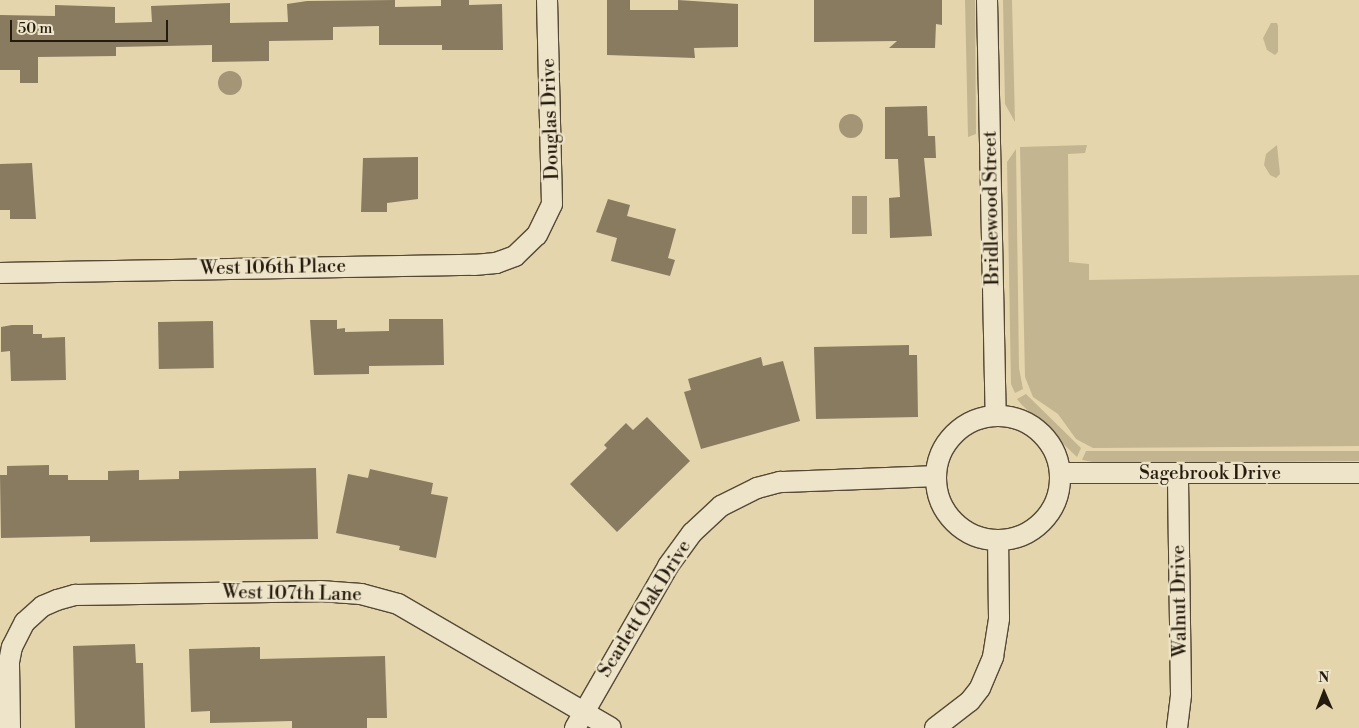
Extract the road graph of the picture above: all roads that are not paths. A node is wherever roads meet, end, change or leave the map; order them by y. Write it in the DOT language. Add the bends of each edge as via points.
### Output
graph roads {
  1 [pos="548,0"];
  2 [pos="987,0"];
  3 [pos="537,235"];
  4 [pos="0,273"];
  5 [pos="996,416"];
  6 [pos="1060,473"];
  7 [pos="1359,473"];
  8 [pos="1178,475"];
  9 [pos="935,476"];
  10 [pos="998,540"];
  11 [pos="578,720"];
  12 [pos="10,728"];
  13 [pos="611,728"];
  14 [pos="935,728"];
  15 [pos="1177,728"];
  1 -- 3 [label="street, Douglas Drive" via="552,189 551,208"];
  2 -- 5 [label="street, Bridlewood Street"];
  3 -- 4 [label="street, West 106th Place" via="515,256 496,263 474,265"];
  5 -- 6 [label="street" via="1020,420 1040,432 1054,451"];
  5 -- 9 [label="street" via="973,421 954,434 940,453"];
  6 -- 8 [label="street, Sagebrook Drive"];
  6 -- 10 [label="street" via="1056,498 1044,520 1022,535"];
  7 -- 8 [label="street, Sagebrook Drive"];
  8 -- 15 [label="street, Walnut Drive" via="1181,694"];
  9 -- 10 [label="street" via="940,500 953,521 973,535"];
  9 -- 11 [label="street, Scarlett Oak Drive" via="780,482 757,488 721,506 692,533 668,566"];
  10 -- 14 [label="street" via="999,618 994,657 980,688 970,701"];
  11 -- 12 [label="street, West 107th Lane" via="398,604 361,594 320,591 75,595 58,600 32,614 15,640 9,662"];
  11 -- 13 [label="street, West 107th Lane"];
}
